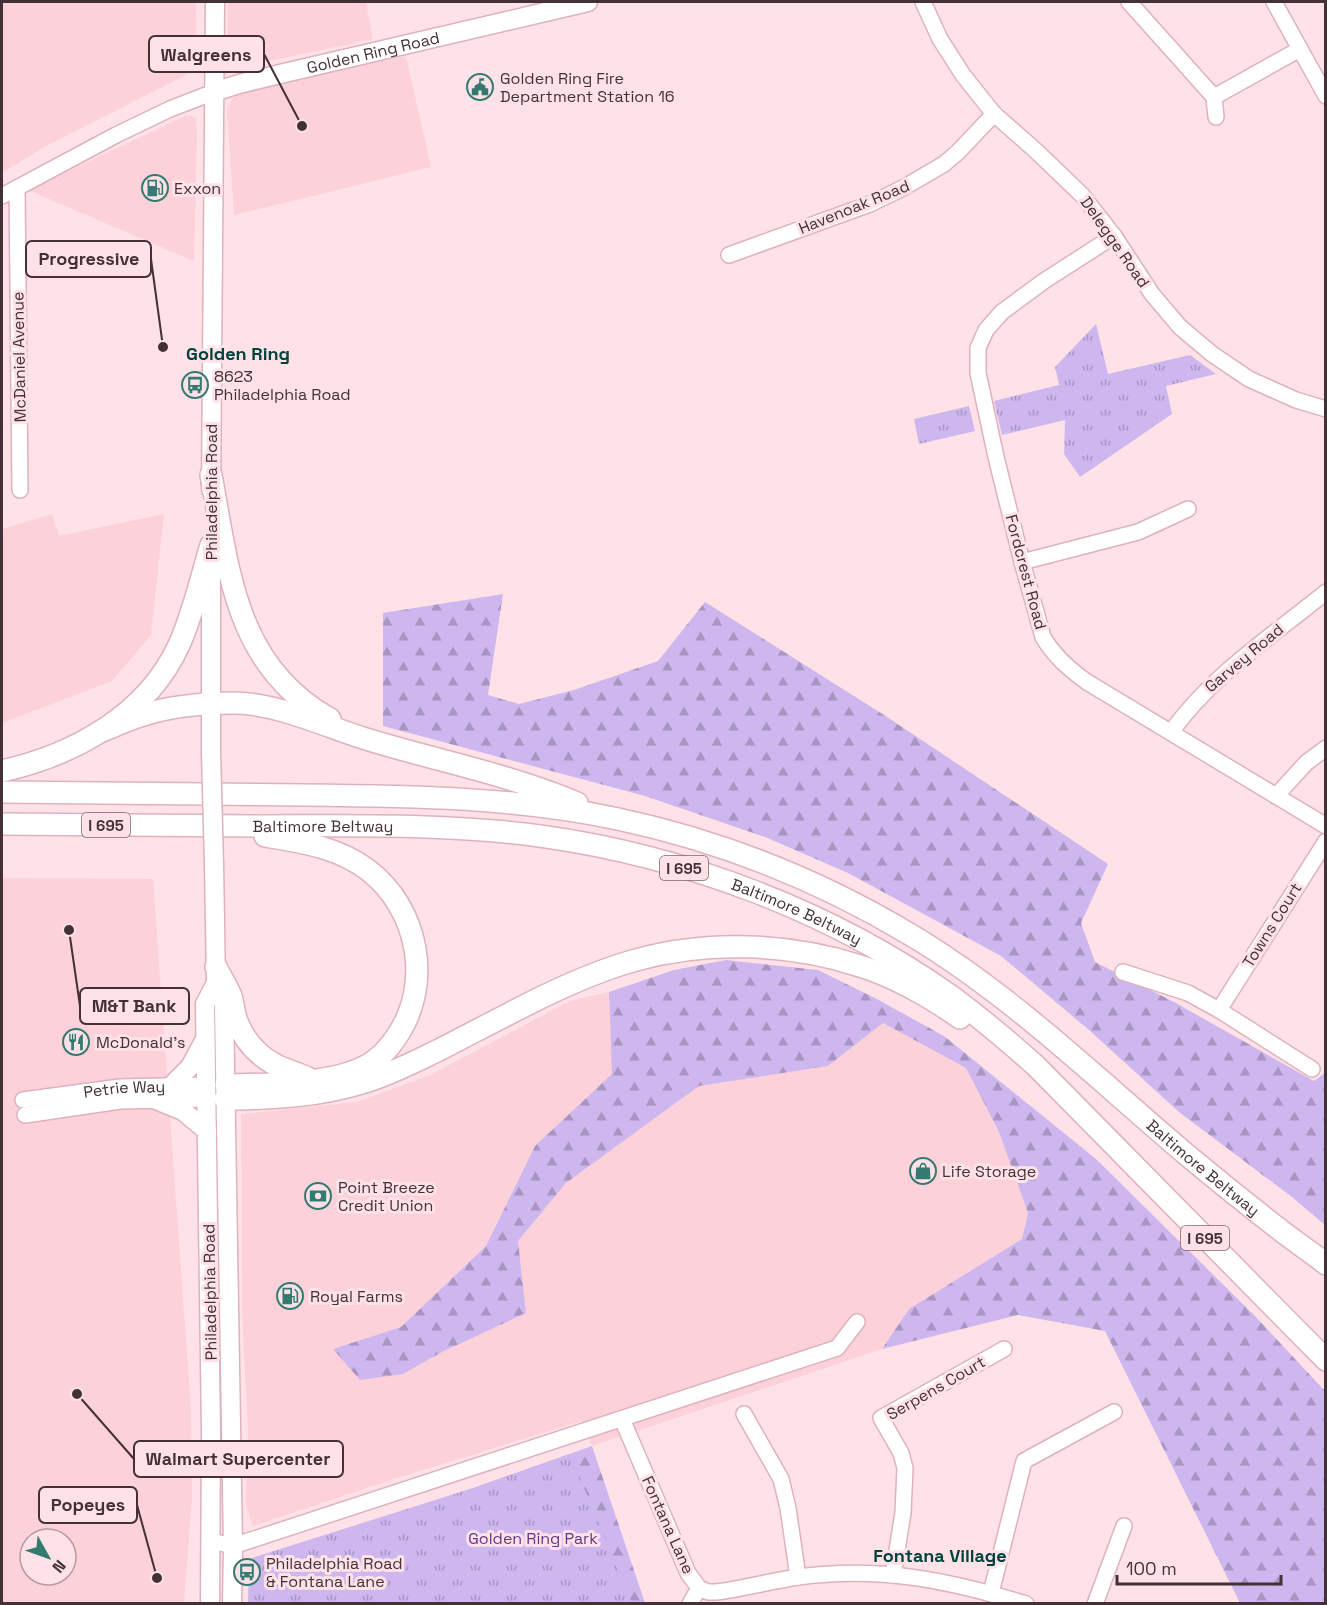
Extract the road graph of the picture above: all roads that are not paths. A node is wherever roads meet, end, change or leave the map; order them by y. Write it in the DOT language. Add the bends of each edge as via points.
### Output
graph roads {
  1 [pos="215,2"];
  2 [pos="588,2"];
  3 [pos="923,2"];
  4 [pos="1129,2"];
  5 [pos="1274,2"];
  6 [pos="1300,49"];
  7 [pos="214,92"];
  8 [pos="1326,96"];
  9 [pos="1214,97"];
  10 [pos="994,114"];
  11 [pos="1216,117"];
  12 [pos="17,188"];
  13 [pos="2,196"];
  14 [pos="1114,236"];
  15 [pos="729,255"];
  16 [pos="1326,409"];
  17 [pos="211,475"];
  18 [pos="20,490"];
  19 [pos="1188,509"];
  20 [pos="211,545"];
  21 [pos="1022,562"];
  22 [pos="1326,592"];
  23 [pos="211,705"];
  24 [pos="102,731"];
  25 [pos="1171,732"];
  26 [pos="365,739"];
  27 [pos="1326,748"];
  28 [pos="2,771"];
  29 [pos="2,792"];
  30 [pos="1276,796"];
  31 [pos="616,819"];
  32 [pos="2,824"];
  33 [pos="210,826"];
  34 [pos="1326,826"];
  35 [pos="1326,841"];
  36 [pos="1123,972"];
  37 [pos="216,975"];
  38 [pos="1219,1010"];
  39 [pos="206,1037"];
  40 [pos="1312,1068"];
  41 [pos="312,1080"];
  42 [pos="171,1086"];
  43 [pos="216,1092"];
  44 [pos="156,1100"];
  45 [pos="1084,1116"];
  46 [pos="207,1131"];
  47 [pos="1322,1260"];
  48 [pos="857,1322"];
  49 [pos="1004,1349"];
  50 [pos="1326,1360"];
  51 [pos="1114,1412"];
  52 [pos="744,1414"];
  53 [pos="622,1419"];
  54 [pos="1124,1526"];
  55 [pos="211,1541"];
  56 [pos="233,1546"];
  57 [pos="894,1575"];
  58 [pos="798,1577"];
  59 [pos="699,1588"];
  60 [pos="991,1593"];
  61 [pos="210,1604"];
  62 [pos="232,1604"];
  63 [pos="690,1604"];
  64 [pos="1026,1604"];
  65 [pos="1095,1604"];
  1 -- 7 [label="main road, Philadelphia Road"];
  2 -- 7 [label="main road, Golden Ring Road"];
  3 -- 10 [label="street, Delegge Road" via="951,58"];
  4 -- 9 [label="street"];
  5 -- 6 [label="street"];
  6 -- 8 [label="street"];
  6 -- 9 [label="street"];
  7 -- 12 [label="street, Golden Ring Road" via="137,124"];
  7 -- 17 [label="main road, Philadelphia Road"];
  9 -- 11 [label="street"];
  10 -- 14 [label="street, Delegge Road" via="1064,176"];
  10 -- 15 [label="street, Havenoak Road" via="958,152 903,188 870,204"];
  12 -- 13 [label="street, Golden Ring Road"];
  12 -- 18 [label="street, McDaniel Avenue"];
  14 -- 16 [label="street, Delegge Road" via="1152,294 1195,340 1249,379"];
  14 -- 21 [label="street, Fordcrest Road" via="1002,312 986,330 978,348 978,373"];
  17 -- 20 [label="main road, Philadelphia Road"];
  17 -- 26 [label="highway" via="233,588 249,634 269,666 291,690 323,715"];
  19 -- 21 [label="street" via="1138,532"];
  20 -- 23 [label="main road, Philadelphia Road"];
  20 -- 24 [label="highway" via="186,628 171,660 141,699"];
  21 -- 25 [label="street, Fordcrest Road" via="1043,637 1055,655 1087,682"];
  22 -- 25 [label="street, Garvey Road" via="1210,685"];
  23 -- 24 [label="highway" via="158,711"];
  23 -- 26 [label="highway" via="253,704"];
  23 -- 37 [label="main road, Philadelphia Road, bridge"];
  24 -- 28 [label="highway" via="58,752"];
  25 -- 30 [label="street, Fordcrest Road"];
  26 -- 31 [label="highway" via="565,797"];
  27 -- 30 [label="street" via="1306,763"];
  29 -- 31 [label="highway, Baltimore Beltway / I 695" via="439,798 557,808"];
  30 -- 34 [label="street, Fordcrest Road"];
  31 -- 47 [label="highway, Baltimore Beltway / I 695" via="709,843 764,863 871,912 941,953 1037,1025 1189,1156"];
  32 -- 33 [label="highway, Baltimore Beltway / I 695"];
  33 -- 41 [label="highway" via="310,844 345,856 386,886 408,924 417,975 402,1029 387,1050 370,1064 339,1076"];
  33 -- 45 [label="highway, Baltimore Beltway / I 695" via="501,832 620,851 697,872 810,916 882,952 925,979 1012,1044"];
  35 -- 38 [label="street, Towns Court"];
  36 -- 38 [label="street" via="1188,993"];
  37 -- 39 [label="main road, Philadelphia Road" via="206,1004"];
  37 -- 41 [label="highway" via="231,996 237,1021 249,1043 275,1065"];
  37 -- 43 [label="main road, Philadelphia Road" via="224,1005"];
  38 -- 40 [label="street"];
  39 -- 42 [label="main road" via="190,1067"];
  39 -- 43 [label="main road, Philadelphia Road"];
  41 -- 43 [label="highway"];
  42 -- 43 [label="street, Petrie Way"];
  42 -- 44 [label="street, Petrie Way" via="120,1087 24,1107"];
  43 -- 44 [label="street, Petrie Way"];
  43 -- 45 [label="highway" via="261,1099 310,1095 359,1084 608,969 672,952 745,947 835,959 897,981 958,1017"];
  43 -- 46 [label="main road, Philadelphia Road"];
  43 -- 56 [label="main road, Philadelphia Road"];
  44 -- 46 [label="main road" via="183,1111"];
  45 -- 50 [label="highway, Baltimore Beltway / I 695"];
  46 -- 55 [label="main road, Philadelphia Road"];
  48 -- 53 [label="street" via="837,1348"];
  49 -- 57 [label="street, Serpens Court" via="881,1418 905,1468"];
  51 -- 60 [label="street" via="1024,1461"];
  52 -- 58 [label="street" via="781,1479"];
  53 -- 56 [label="street"];
  53 -- 59 [label="street, Fontana Lane" via="683,1564"];
  54 -- 65 [label="street"];
  55 -- 56 [label="street"];
  55 -- 61 [label="main road, Philadelphia Road"];
  56 -- 62 [label="main road, Philadelphia Road"];
  57 -- 58 [label="street, Fontana Lane"];
  57 -- 60 [label="street, Fontana Lane"];
  58 -- 59 [label="street, Fontana Lane" via="716,1592"];
  59 -- 63 [label="street"];
  60 -- 64 [label="street, Fontana Lane"];
}
